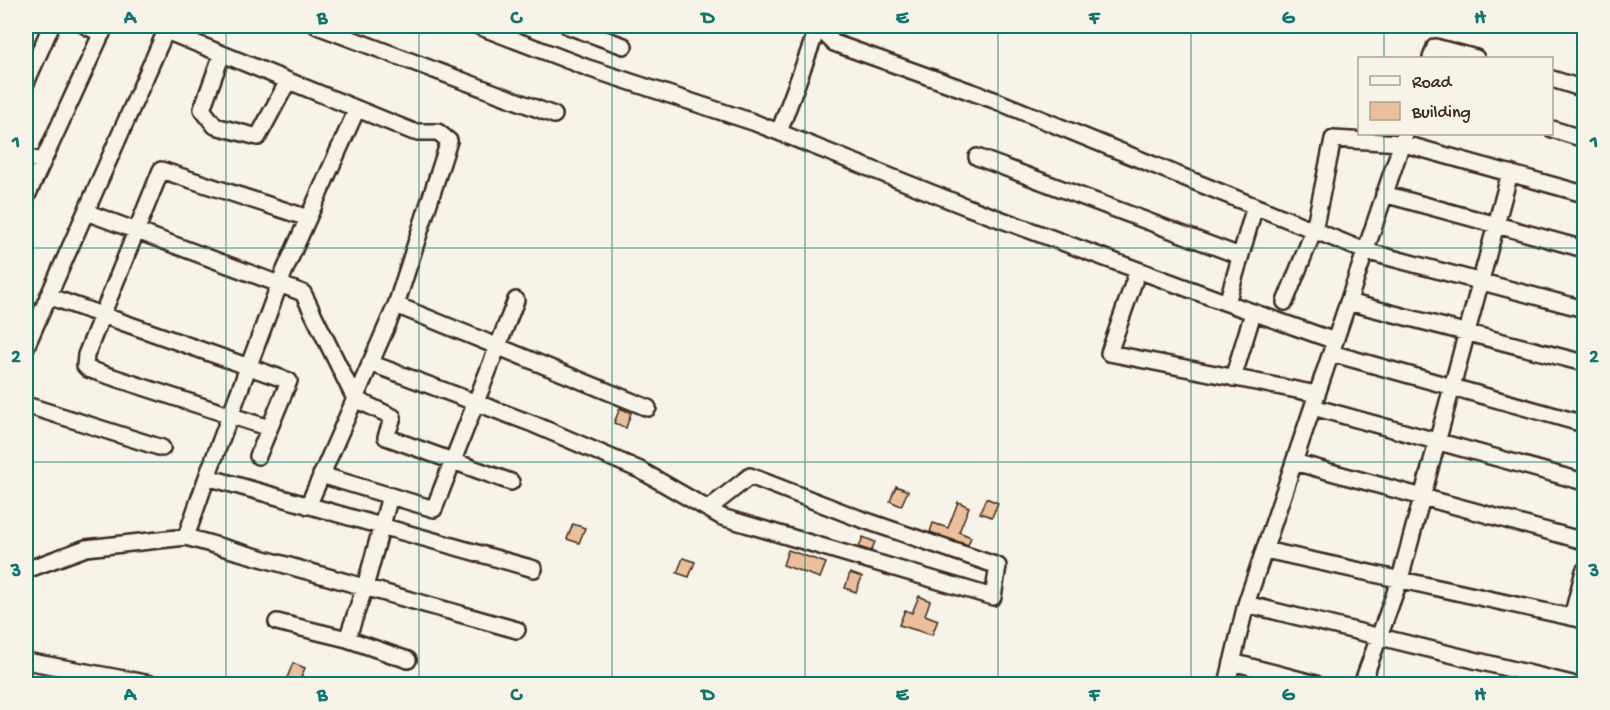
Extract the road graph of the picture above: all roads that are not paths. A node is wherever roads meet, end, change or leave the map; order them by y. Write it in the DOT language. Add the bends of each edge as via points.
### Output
graph roads {
  1 [pos="51,26"];
  2 [pos="86,26"];
  3 [pos="316,26"];
  4 [pos="478,26"];
  5 [pos="568,26"];
  6 [pos="167,28"];
  7 [pos="104,30"];
  8 [pos="624,46"];
  9 [pos="222,54"];
  10 [pos="1431,57"];
  11 [pos="1472,57"];
  12 [pos="1553,80"];
  13 [pos="288,81"];
  14 [pos="26,84"];
  15 [pos="1584,88"];
  16 [pos="357,109"];
  17 [pos="554,115"];
  18 [pos="1553,130"];
  19 [pos="779,132"];
  20 [pos="1403,138"];
  21 [pos="1584,139"];
  22 [pos="26,157"];
  23 [pos="976,157"];
  24 [pos="42,161"];
  25 [pos="1510,173"];
  26 [pos="1384,194"];
  27 [pos="1584,194"];
  28 [pos="26,198"];
  29 [pos="1255,206"];
  30 [pos="86,212"];
  31 [pos="308,219"];
  32 [pos="1496,225"];
  33 [pos="136,230"];
  34 [pos="1314,230"];
  35 [pos="1584,249"];
  36 [pos="1365,251"];
  37 [pos="1240,256"];
  38 [pos="1138,270"];
  39 [pos="280,282"];
  40 [pos="1480,282"];
  41 [pos="48,296"];
  42 [pos="516,300"];
  43 [pos="1285,302"];
  44 [pos="1348,302"];
  45 [pos="1227,303"];
  46 [pos="396,304"];
  47 [pos="1584,309"];
  48 [pos="1253,313"];
  49 [pos="102,315"];
  50 [pos="1467,333"];
  51 [pos="497,346"];
  52 [pos="26,347"];
  53 [pos="1333,347"];
  54 [pos="370,363"];
  55 [pos="1584,363"];
  56 [pos="247,367"];
  57 [pos="1233,378"];
  58 [pos="1452,387"];
  59 [pos="355,399"];
  60 [pos="1315,400"];
  61 [pos="476,402"];
  62 [pos="26,405"];
  63 [pos="648,408"];
  64 [pos="230,415"];
  65 [pos="1584,424"];
  66 [pos="269,428"];
  67 [pos="1437,441"];
  68 [pos="162,448"];
  69 [pos="258,456"];
  70 [pos="452,460"];
  71 [pos="1294,462"];
  72 [pos="321,475"];
  73 [pos="207,477"];
  74 [pos="511,482"];
  75 [pos="1584,482"];
  76 [pos="390,496"];
  77 [pos="1422,497"];
  78 [pos="308,506"];
  79 [pos="708,509"];
  80 [pos="382,526"];
  81 [pos="186,537"];
  82 [pos="1584,541"];
  83 [pos="1265,550"];
  84 [pos="534,568"];
  85 [pos="26,570"];
  86 [pos="1584,571"];
  87 [pos="1400,579"];
  88 [pos="365,587"];
  89 [pos="1246,604"];
  90 [pos="1578,619"];
  91 [pos="277,622"];
  92 [pos="517,630"];
  93 [pos="1379,637"];
  94 [pos="347,639"];
  95 [pos="408,660"];
  96 [pos="26,661"];
  97 [pos="1232,662"];
  98 [pos="151,684"];
  99 [pos="1227,684"];
  100 [pos="1316,684"];
  101 [pos="1362,684"];
  102 [pos="1572,684"];
  1 -- 14 [label="street"];
  2 -- 7 [label="street"];
  3 -- 17 [label="street"];
  4 -- 19 [label="street" via="588,68"];
  5 -- 8 [label="street"];
  6 -- 9 [label="street"];
  6 -- 30 [label="street"];
  7 -- 24 [label="street"];
  9 -- 13 [label="street"];
  9 -- 13 [label="street" via="202,109 215,126 258,138"];
  10 -- 11 [label="street" via="1436,47"];
  12 -- 15 [label="street"];
  13 -- 16 [label="street"];
  16 -- 31 [label="street"];
  16 -- 46 [label="street" via="414,132 438,132 448,141"];
  18 -- 21 [label="street"];
  19 -- 29 [label="street" via="818,27 834,43 994,100"];
  19 -- 38 [label="street"];
  20 -- 25 [label="street"];
  20 -- 26 [label="street"];
  20 -- 34 [label="street" via="1333,139"];
  22 -- 24 [label="street"];
  23 -- 37 [label="street"];
  24 -- 28 [label="street"];
  25 -- 27 [label="street"];
  25 -- 32 [label="street"];
  26 -- 32 [label="street"];
  26 -- 36 [label="street"];
  29 -- 34 [label="street"];
  29 -- 37 [label="street"];
  30 -- 33 [label="street"];
  30 -- 41 [label="street"];
  31 -- 33 [label="street" via="161,170"];
  31 -- 39 [label="street"];
  32 -- 35 [label="street"];
  32 -- 40 [label="street"];
  33 -- 39 [label="street"];
  33 -- 49 [label="street"];
  34 -- 36 [label="street"];
  34 -- 43 [label="street"];
  36 -- 40 [label="street"];
  36 -- 44 [label="street"];
  37 -- 45 [label="street"];
  38 -- 45 [label="street"];
  38 -- 57 [label="street" via="1109,353"];
  39 -- 56 [label="street"];
  39 -- 59 [label="street" via="303,293"];
  40 -- 47 [label="street"];
  40 -- 50 [label="street"];
  41 -- 49 [label="street"];
  41 -- 52 [label="street"];
  42 -- 51 [label="street"];
  44 -- 50 [label="street"];
  44 -- 53 [label="street"];
  45 -- 48 [label="street"];
  46 -- 51 [label="street"];
  46 -- 54 [label="street"];
  48 -- 53 [label="street"];
  48 -- 57 [label="street"];
  49 -- 56 [label="street"];
  49 -- 64 [label="street" via="86,355 88,369"];
  50 -- 55 [label="street"];
  50 -- 58 [label="street"];
  51 -- 61 [label="street"];
  51 -- 63 [label="street"];
  53 -- 58 [label="street"];
  53 -- 60 [label="street"];
  54 -- 59 [label="street"];
  54 -- 61 [label="street"];
  56 -- 64 [label="street"];
  56 -- 66 [label="street" via="288,381"];
  57 -- 60 [label="street"];
  58 -- 65 [label="street"];
  58 -- 67 [label="street"];
  59 -- 70 [label="street" via="393,417 386,437"];
  59 -- 72 [label="street"];
  60 -- 67 [label="street"];
  60 -- 71 [label="street"];
  61 -- 70 [label="street"];
  61 -- 79 [label="street" via="640,470"];
  62 -- 68 [label="street"];
  64 -- 66 [label="street"];
  64 -- 73 [label="street"];
  66 -- 69 [label="street"];
  67 -- 75 [label="street"];
  67 -- 77 [label="street"];
  70 -- 74 [label="street"];
  70 -- 76 [label="street" via="434,508"];
  71 -- 77 [label="street"];
  71 -- 83 [label="street"];
  72 -- 76 [label="street"];
  72 -- 78 [label="street"];
  73 -- 78 [label="street"];
  73 -- 81 [label="street"];
  76 -- 80 [label="street"];
  77 -- 82 [label="street"];
  77 -- 87 [label="street"];
  78 -- 80 [label="street"];
  79 -- 79 [label="street" via="744,524 993,597 999,566 750,476"];
  80 -- 84 [label="street"];
  80 -- 88 [label="street"];
  81 -- 85 [label="street" via="86,548"];
  81 -- 88 [label="street"];
  83 -- 87 [label="street"];
  83 -- 89 [label="street"];
  86 -- 90 [label="street"];
  87 -- 90 [label="street"];
  87 -- 93 [label="street"];
  88 -- 92 [label="street"];
  88 -- 94 [label="street"];
  89 -- 93 [label="street"];
  89 -- 97 [label="street"];
  91 -- 94 [label="street"];
  93 -- 101 [label="street"];
  93 -- 102 [label="street"];
  94 -- 95 [label="street"];
  96 -- 98 [label="street"];
  97 -- 99 [label="street"];
  97 -- 100 [label="street"];
}
